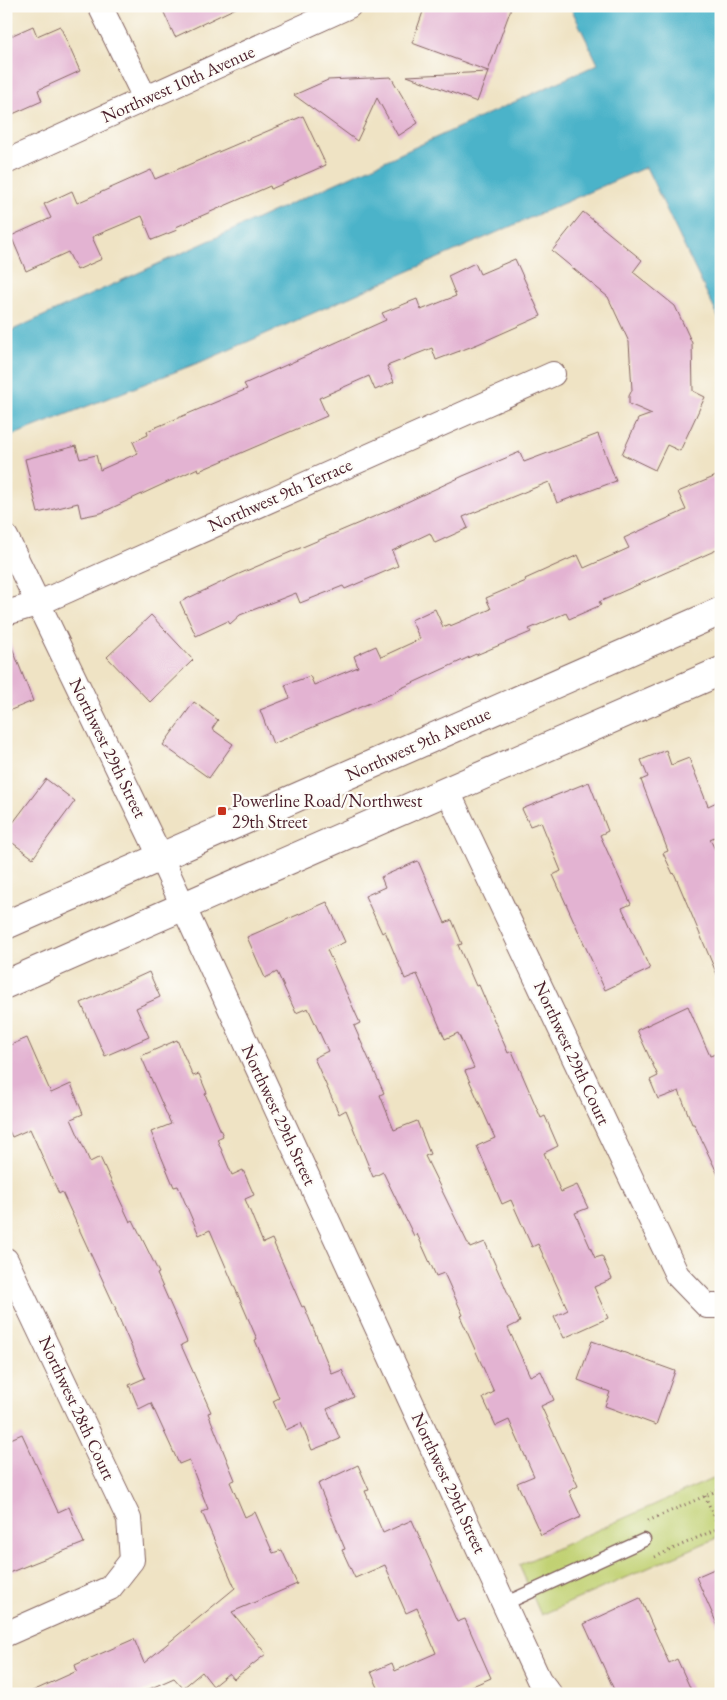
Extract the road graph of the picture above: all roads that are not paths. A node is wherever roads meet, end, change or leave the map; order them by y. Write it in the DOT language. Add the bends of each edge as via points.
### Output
graph roads {
  1 [pos="100,6"];
  2 [pos="349,6"];
  3 [pos="145,98"];
  4 [pos="6,162"];
  5 [pos="553,374"];
  6 [pos="6,537"];
  7 [pos="37,604"];
  8 [pos="721,611"];
  9 [pos="6,613"];
  10 [pos="721,671"];
  11 [pos="448,792"];
  12 [pos="161,858"];
  13 [pos="183,906"];
  14 [pos="6,925"];
  15 [pos="6,984"];
  16 [pos="6,1260"];
  17 [pos="714,1306"];
  18 [pos="644,1540"];
  19 [pos="504,1604"];
  20 [pos="6,1634"];
  21 [pos="550,1694"];
  1 -- 3 [label="street"];
  2 -- 3 [label="street, Northwest 10th Avenue"];
  3 -- 4 [label="street, Northwest 10th Avenue"];
  5 -- 7 [label="street, Northwest 9th Terrace"];
  6 -- 7 [label="street, Northwest 29th Street"];
  7 -- 9 [label="street, Northwest 9th Terrace"];
  7 -- 12 [label="street, Northwest 29th Street"];
  8 -- 12 [label="main road, Northwest 9th Avenue"];
  10 -- 11 [label="main road"];
  11 -- 13 [label="main road"];
  11 -- 17 [label="street, Northwest 29th Court" via="677,1275"];
  12 -- 13 [label="street, Northwest 29th Street"];
  12 -- 14 [label="main road, Northwest 9th Avenue"];
  13 -- 15 [label="main road"];
  13 -- 19 [label="street, Northwest 29th Street"];
  16 -- 20 [label="street, Northwest 28th Court" via="129,1519 132,1560 110,1588"];
  18 -- 19 [label="lane"];
  19 -- 21 [label="street, Northwest 29th Street" via="539,1680"];
}
